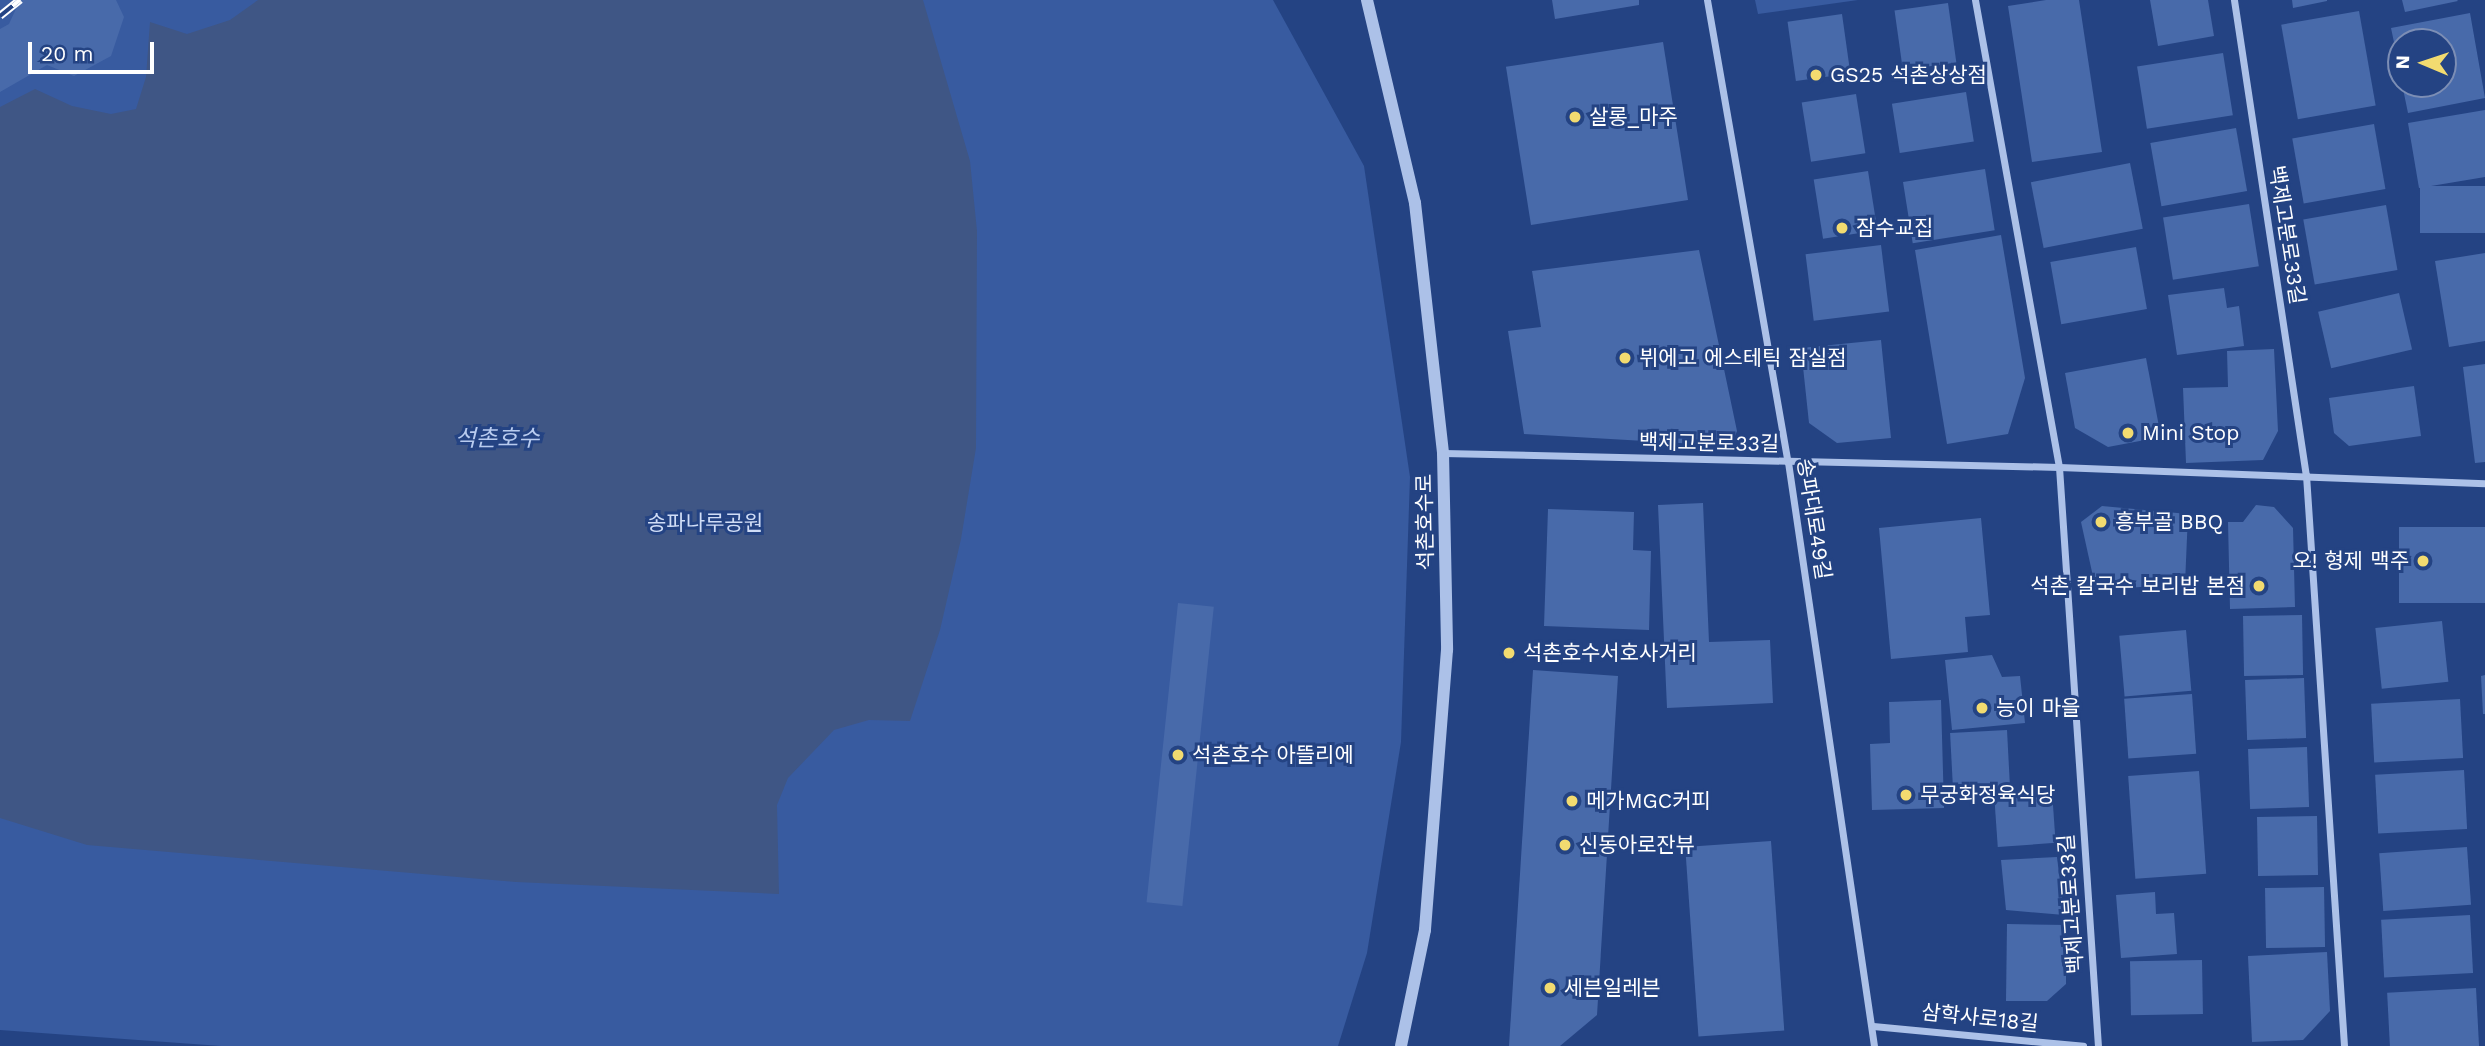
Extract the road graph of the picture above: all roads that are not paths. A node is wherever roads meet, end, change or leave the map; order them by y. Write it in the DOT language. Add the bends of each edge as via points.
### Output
graph roads {
  1 [pos="1367,0"];
  2 [pos="1707,0"];
  3 [pos="1975,0"];
  4 [pos="2234,0"];
  5 [pos="1443,453"];
  6 [pos="1788,462"];
  7 [pos="2059,467"];
  8 [pos="2306,475"];
  9 [pos="2485,483"];
  10 [pos="1873,1026"];
  11 [pos="1401,1046"];
  12 [pos="1874,1046"];
  13 [pos="2083,1046"];
  14 [pos="2098,1046"];
  15 [pos="2344,1046"];
  1 -- 5 [label="street, 석촌호수로" via="1415,203"];
  2 -- 6 [label="street, 송파대로49길"];
  3 -- 7 [label="street, 백제고분로33길"];
  4 -- 8 [label="street, 백제고분로33길"];
  5 -- 6 [label="street, 백제고분로33길"];
  5 -- 11 [label="street, 석촌호수로" via="1447,650 1425,930"];
  6 -- 7 [label="street, 백제고분로33길"];
  6 -- 10 [label="street, 송파대로49길"];
  7 -- 8 [label="street, 백제고분로33길"];
  7 -- 14 [label="street, 백제고분로33길"];
  8 -- 9 [label="street, 백제고분로33길"];
  8 -- 15 [label="street, 백제고분로33길"];
  10 -- 12 [label="street, 송파대로49길"];
  10 -- 13 [label="street, 삼학사로18길"];
}
